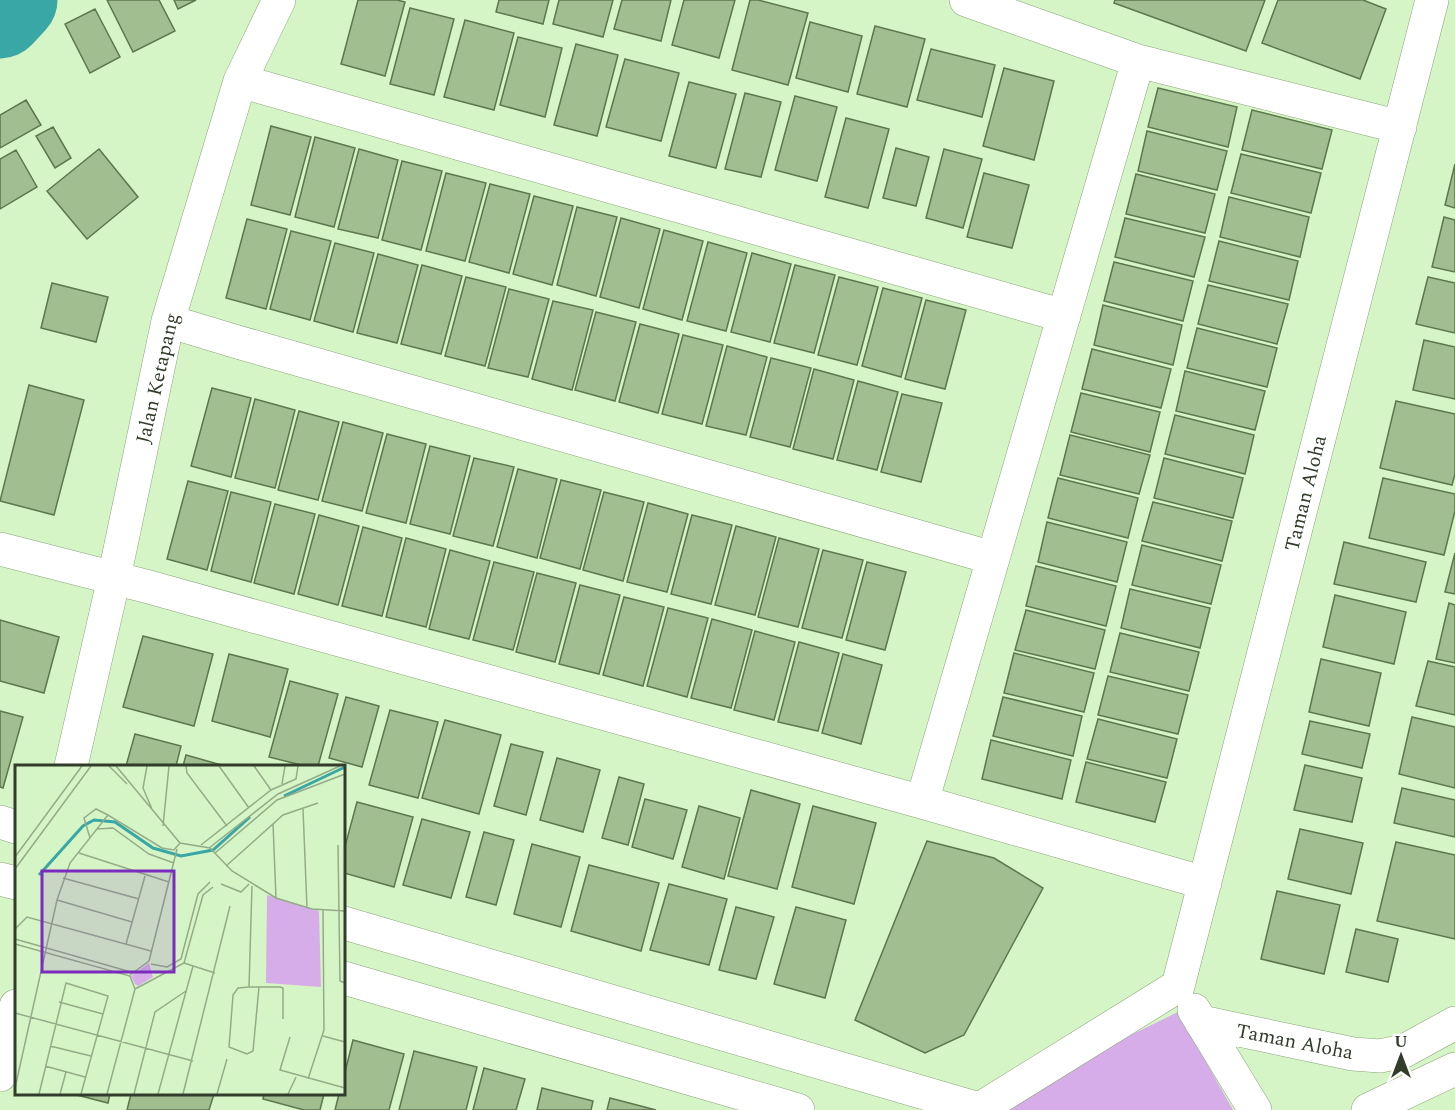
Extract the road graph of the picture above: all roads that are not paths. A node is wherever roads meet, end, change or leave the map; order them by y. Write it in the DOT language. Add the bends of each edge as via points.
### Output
graph roads {
  1 [pos="279,0"];
  2 [pos="966,0"];
  3 [pos="1432,0"];
  4 [pos="1138,61"];
  5 [pos="240,81"];
  6 [pos="1400,127"];
  7 [pos="1064,316"];
  8 [pos="168,321"];
  9 [pos="0,549"];
  10 [pos="993,558"];
  11 [pos="114,578"];
  12 [pos="71,765"];
  13 [pos="922,802"];
  14 [pos="0,822"];
  15 [pos="15,826"];
  16 [pos="0,879"];
  17 [pos="1205,883"];
  18 [pos="15,884"];
  19 [pos="345,923"];
  20 [pos="345,978"];
  21 [pos="1178,986"];
  22 [pos="15,1009"];
  23 [pos="1201,1022"];
  24 [pos="1455,1023"];
  25 [pos="1455,1069"];
  26 [pos="0,1075"];
  27 [pos="978,1109"];
  28 [pos="798,1110"];
  29 [pos="1254,1110"];
  30 [pos="1368,1110"];
  1 -- 5 [label="street, Jalan Ketapang"];
  2 -- 4 [label="street"];
  3 -- 6 [label="street, Taman Aloha"];
  4 -- 6 [label="street"];
  4 -- 7 [label="street"];
  5 -- 7 [label="street"];
  5 -- 8 [label="street, Jalan Ketapang"];
  6 -- 17 [label="street, Taman Aloha"];
  7 -- 10 [label="street"];
  8 -- 10 [label="street"];
  8 -- 11 [label="street, Jalan Ketapang"];
  9 -- 11 [label="street"];
  10 -- 13 [label="street"];
  11 -- 12 [label="street, Jalan Ketapang"];
  11 -- 13 [label="street"];
  13 -- 17 [label="street"];
  14 -- 15 [label="street"];
  16 -- 18 [label="street"];
  17 -- 21 [label="street, Taman Aloha"];
  19 -- 27 [label="street"];
  20 -- 28 [label="street"];
  21 -- 23 [label="street"];
  21 -- 27 [label="street"];
  22 -- 26 [label="street"];
  23 -- 24 [label="street, Taman Aloha" via="1353,1054 1380,1056 1404,1051"];
  23 -- 29 [label="street"];
  25 -- 30 [label="street"];
}
